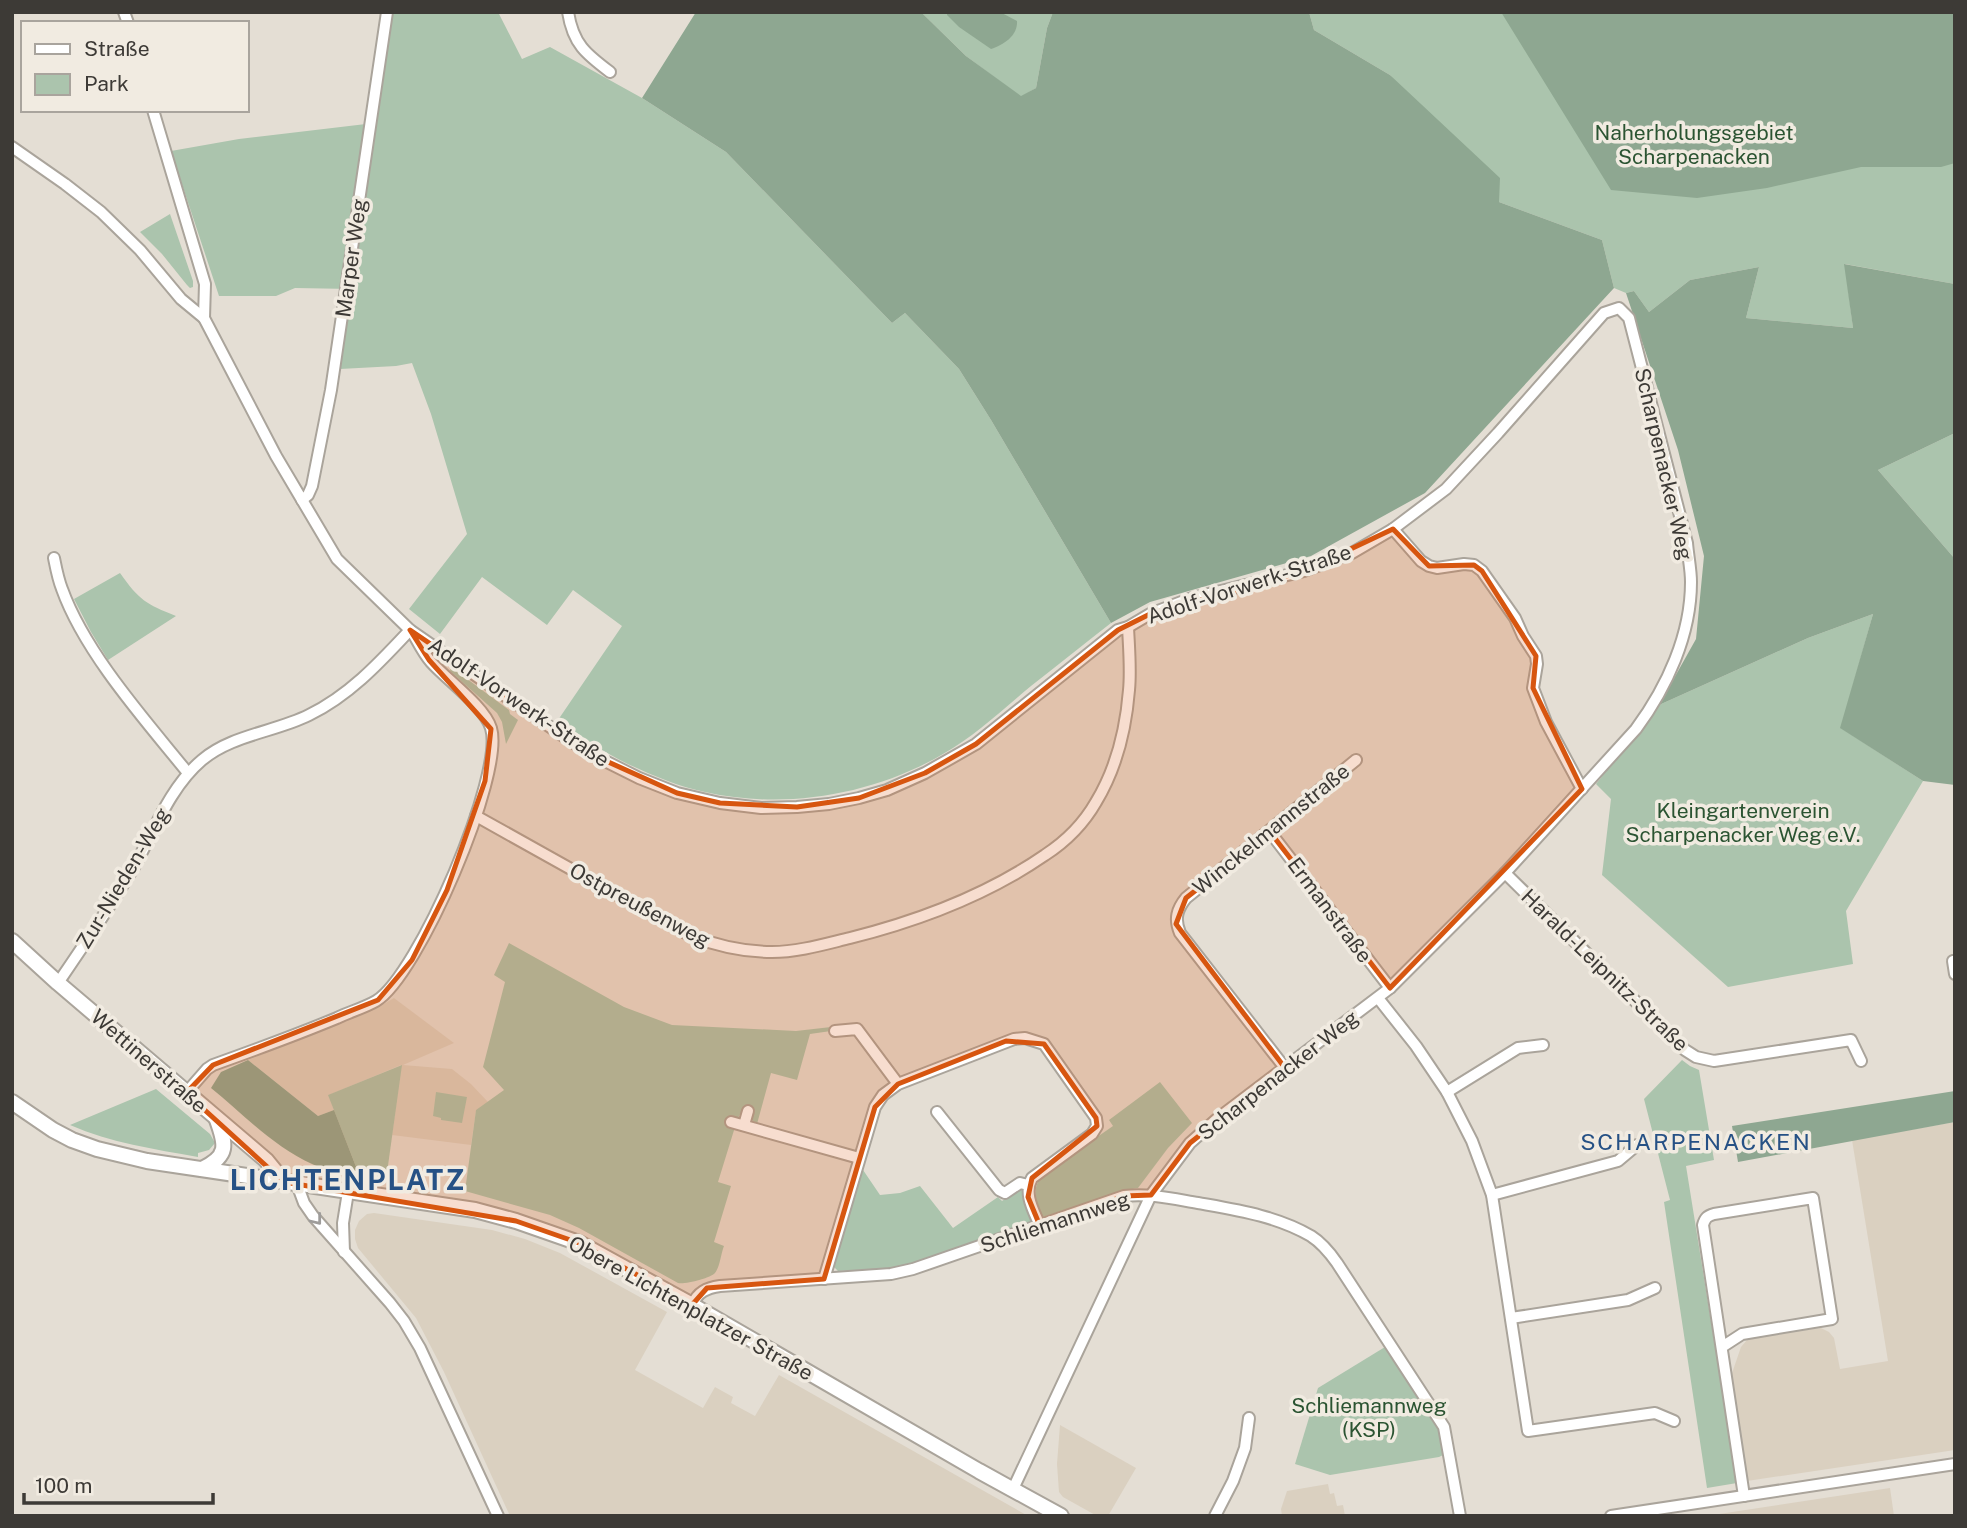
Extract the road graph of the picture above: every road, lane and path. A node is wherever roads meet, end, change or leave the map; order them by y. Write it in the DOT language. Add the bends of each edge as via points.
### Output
graph roads {
  1 [pos="387,12"];
  2 [pos="568,12"];
  3 [pos="610,72"];
  4 [pos="154,112"];
  5 [pos="12,147"];
  6 [pos="204,318"];
  7 [pos="1629,318"];
  8 [pos="302,500"];
  9 [pos="1394,529"];
  10 [pos="54,558"];
  11 [pos="1128,627"];
  12 [pos="411,629"];
  13 [pos="1356,760"];
  14 [pos="188,773"];
  15 [pos="1582,789"];
  16 [pos="476,816"];
  17 [pos="1270,832"];
  18 [pos="1505,873"];
  19 [pos="12,941"];
  20 [pos="1953,961"];
  21 [pos="1955,974"];
  22 [pos="58,983"];
  23 [pos="1390,988"];
  24 [pos="1378,998"];
  25 [pos="835,1031"];
  26 [pos="1544,1045"];
  27 [pos="1861,1061"];
  28 [pos="1285,1068"];
  29 [pos="898,1084"];
  30 [pos="1447,1091"];
  31 [pos="186,1093"];
  32 [pos="12,1102"];
  33 [pos="748,1111"];
  34 [pos="937,1112"];
  35 [pos="217,1119"];
  36 [pos="731,1122"];
  37 [pos="744,1125"];
  38 [pos="1637,1145"];
  39 [pos="859,1158"];
  40 [pos="202,1170"];
  41 [pos="290,1183"];
  42 [pos="1028,1185"];
  43 [pos="348,1192"];
  44 [pos="1151,1195"];
  45 [pos="1492,1195"];
  46 [pos="1040,1226"];
  47 [pos="344,1252"];
  48 [pos="824,1279"];
  49 [pos="1656,1288"];
  50 [pos="692,1305"];
  51 [pos="1511,1318"];
  52 [pos="1721,1347"];
  53 [pos="1249,1419"];
  54 [pos="1674,1421"];
  55 [pos="1955,1464"];
  56 [pos="1013,1489"];
  57 [pos="1744,1496"];
  58 [pos="498,1516"];
  59 [pos="1060,1516"];
  60 [pos="1215,1516"];
  61 [pos="1460,1516"];
  62 [pos="1611,1516"];
  1 -- 8 [label="street, Marper Weg" via="331,390 312,486"];
  2 -- 3 [label="street" via="578,43"];
  4 -- 6 [label="street, Adolf-Vorwerk-Straße" via="205,284"];
  5 -- 6 [label="street" via="101,212"];
  6 -- 8 [label="street, Adolf-Vorwerk-Straße"];
  7 -- 9 [label="street, Adolf-Vorwerk-Straße" via="1619,308 1604,313 1446,489"];
  7 -- 15 [label="street, Scharpenacker Weg" via="1687,543 1691,582 1678,653 1660,693 1636,729"];
  8 -- 12 [label="street, Adolf-Vorwerk-Straße" via="337,559"];
  9 -- 11 [label="street, Adolf-Vorwerk-Straße" via="1352,553 1192,598"];
  9 -- 15 [label="street" via="1429,566 1464,564 1482,571 1536,656 1533,688"];
  10 -- 14 [label="street" via="61,588 93,648"];
  11 -- 12 [label="street, Adolf-Vorwerk-Straße" via="1118,630 976,744 925,773 859,798 761,808 677,793 595,756"];
  11 -- 16 [label="street, Ostpreußenweg" via="1129,688 1118,752 1096,803 1075,831 1046,855 1000,882 885,929 775,952 716,946"];
  12 -- 14 [label="street, Zur-Nieden-Weg" via="372,670 333,701 310,715 225,746"];
  12 -- 16 [label="street" via="429,660 485,716 491,729 493,741"];
  13 -- 17 [label="street, Winckelmannstraße"];
  14 -- 22 [label="street, Zur-Nieden-Weg" via="127,879"];
  15 -- 18 [label="street, Scharpenacker Weg"];
  16 -- 31 [label="street" via="419,946 378,1000 213,1065"];
  17 -- 23 [label="street, Ermanstraße"];
  17 -- 28 [label="street, Winckelmannstraße" via="1186,898 1177,924"];
  18 -- 23 [label="street, Scharpenacker Weg"];
  18 -- 27 [label="street, Harald-Leipnitz-Straße" via="1696,1057 1714,1061 1851,1040"];
  19 -- 22 [label="main road, Wettinerstraße"];
  20 -- 21 [label="street"];
  22 -- 31 [label="main road, Wettinerstraße"];
  23 -- 24 [label="street, Scharpenacker Weg"];
  24 -- 28 [label="street, Scharpenacker Weg"];
  24 -- 30 [label="street"];
  25 -- 29 [label="street" via="858,1029"];
  26 -- 30 [label="street" via="1518,1048"];
  28 -- 44 [label="street, Scharpenacker Weg" via="1190,1143"];
  29 -- 39 [label="street" via="875,1107"];
  29 -- 42 [label="street" via="1006,1041 1025,1038 1044,1044 1096,1118 1097,1126"];
  30 -- 45 [label="street"];
  31 -- 35 [label="main road, Wettinerstraße"];
  32 -- 40 [label="main road, Obere Lichtenplatzer Straße" via="53,1130 97,1149"];
  33 -- 37 [label="street"];
  34 -- 42 [label="street" via="999,1190 1005,1193 1020,1183"];
  35 -- 40 [label="main road" via="224,1138 222,1154"];
  35 -- 41 [label="main road, Wettinerstraße"];
  36 -- 37 [label="street"];
  37 -- 39 [label="street"];
  38 -- 45 [label="street" via="1618,1161"];
  39 -- 48 [label="street"];
  40 -- 41 [label="main road, Obere Lichtenplatzer Straße"];
  41 -- 43 [label="main road, Obere Lichtenplatzer Straße"];
  41 -- 47 [label="street, one-way"];
  42 -- 46 [label="street"];
  43 -- 47 [label="street"];
  43 -- 50 [label="main road, Obere Lichtenplatzer Straße" via="475,1210 516,1221 579,1243"];
  44 -- 46 [label="street, Schliemannweg" via="1124,1196"];
  44 -- 56 [label="street, Scharpenacker Weg"];
  44 -- 61 [label="street, Schliemannweg" via="1258,1215 1311,1236 1324,1246 1444,1427"];
  45 -- 51 [label="street"];
  46 -- 48 [label="street, Schliemannweg" via="891,1275"];
  47 -- 58 [label="street" via="390,1303 420,1348"];
  48 -- 50 [label="street, Schliemannweg" via="707,1288 696,1295"];
  49 -- 51 [label="street" via="1628,1300"];
  50 -- 56 [label="main road, Obere Lichtenplatzer Straße"];
  51 -- 54 [label="street" via="1528,1432 1655,1413"];
  52 -- 52 [label="street" via="1742,1334 1832,1319 1813,1198 1704,1219"];
  52 -- 57 [label="street"];
  53 -- 60 [label="street" via="1245,1448"];
  55 -- 57 [label="street"];
  56 -- 59 [label="main road, Obere Lichtenplatzer Straße"];
  57 -- 62 [label="street"];
}
